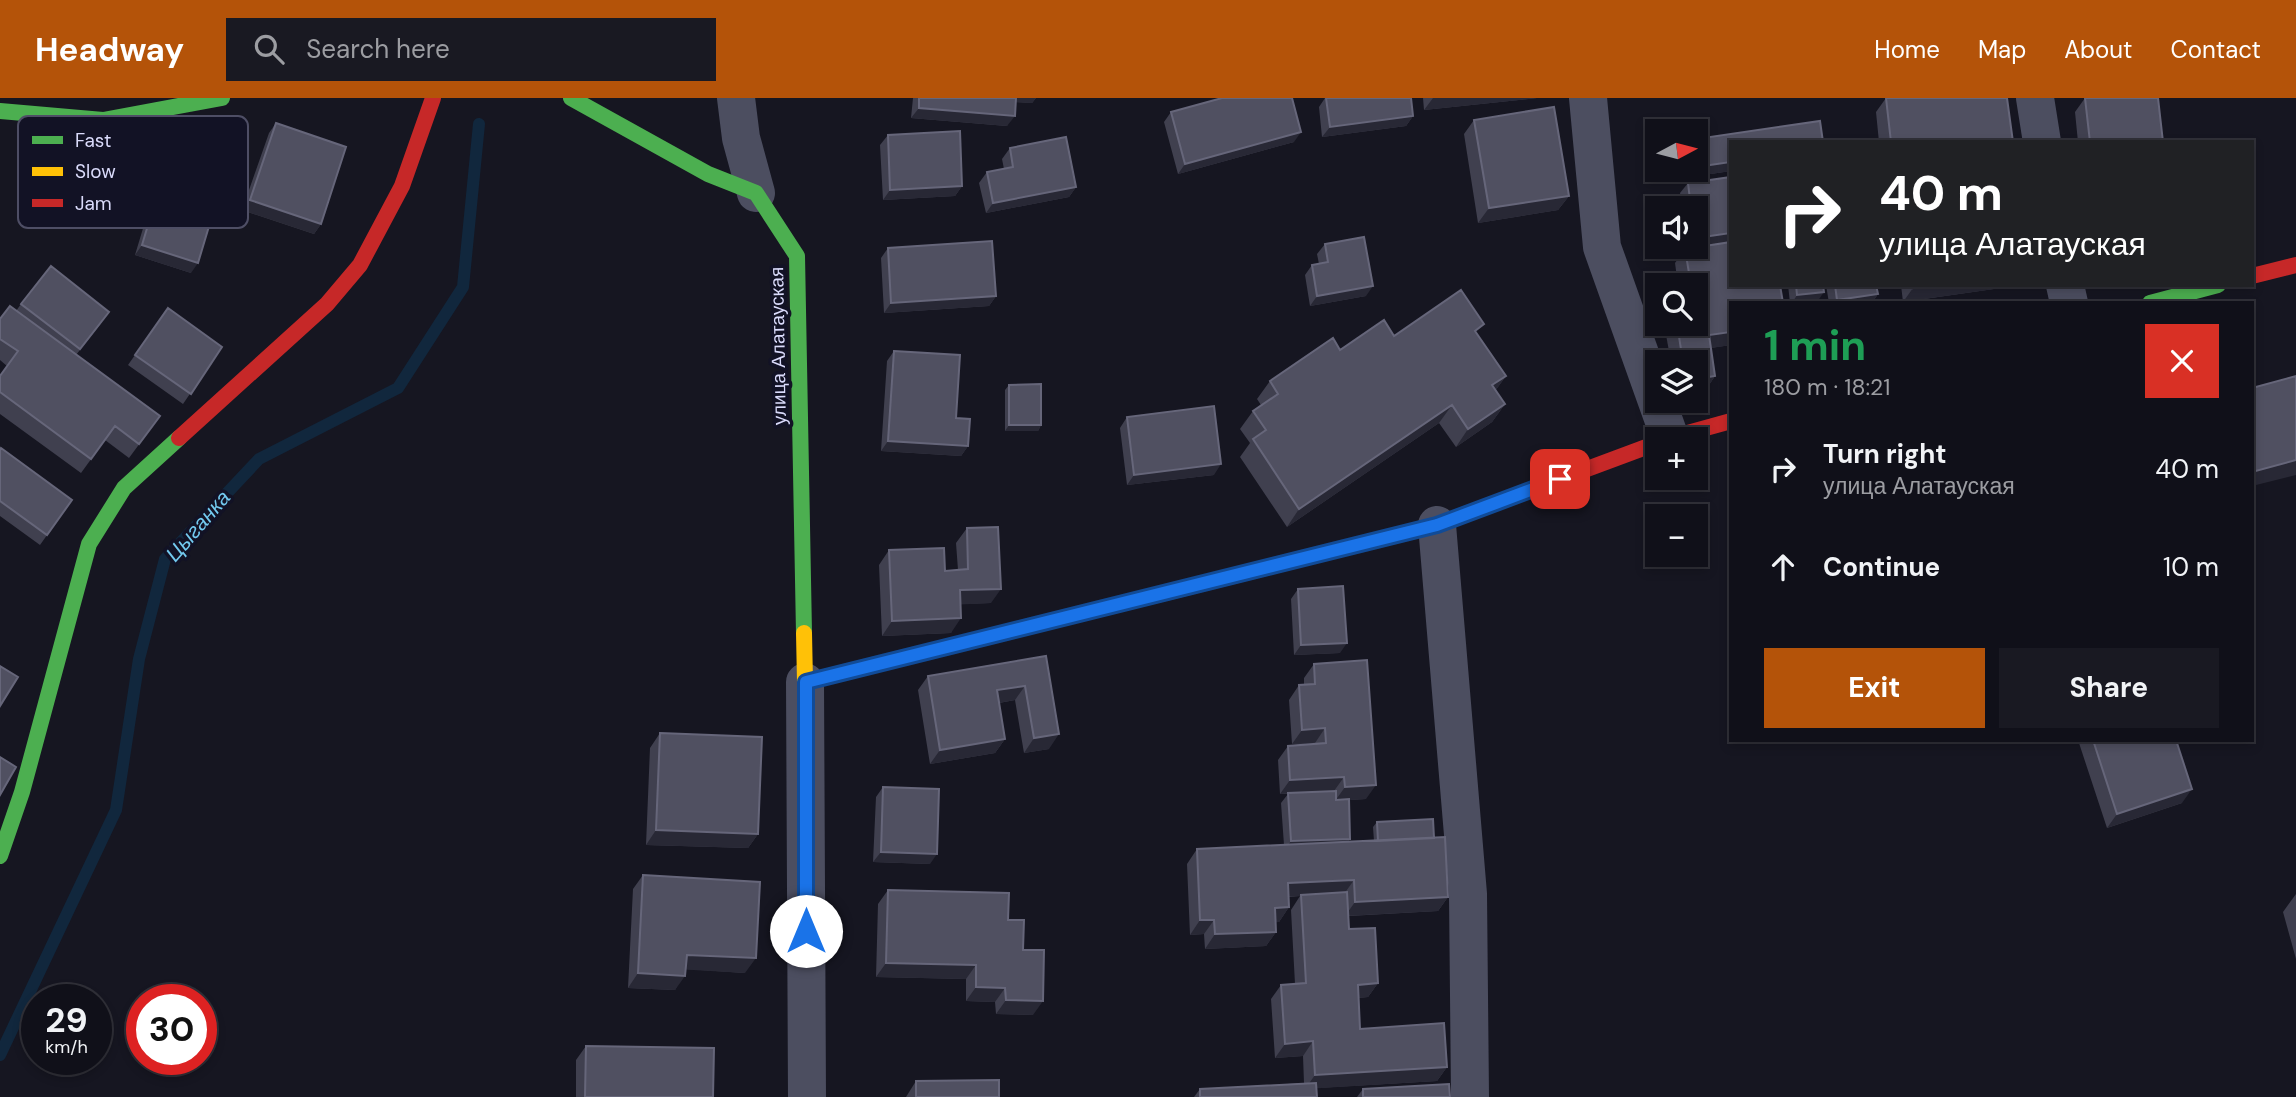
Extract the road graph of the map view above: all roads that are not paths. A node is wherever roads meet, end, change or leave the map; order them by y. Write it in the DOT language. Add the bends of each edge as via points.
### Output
graph roads {
  1 [pos="222,98"];
  2 [pos="433,98"];
  3 [pos="571,98"];
  4 [pos="736,98"];
  5 [pos="1588,98"];
  6 [pos="2035,98"];
  7 [pos="0,111"];
  8 [pos="57,116"];
  9 [pos="125,116"];
  10 [pos="2042,140"];
  11 [pos="756,192"];
  12 [pos="2296,265"];
  13 [pos="2254,276"];
  14 [pos="2210,287"];
  15 [pos="2158,301"];
  16 [pos="1729,422"];
  17 [pos="1660,427"];
  18 [pos="1708,428"];
  19 [pos="1645,447"];
  20 [pos="1437,525"];
  21 [pos="823,678"];
  22 [pos="0,856"];
  23 [pos="807,1097"];
  24 [pos="1470,1097"];
  1 -- 9 [label="street"];
  2 -- 22 [label="street" via="402,187 360,265 327,304 124,488 89,544 22,792"];
  3 -- 11 [label="street" via="708,174"];
  4 -- 11 [label="street"];
  5 -- 17 [label="street" via="1602,247"];
  6 -- 10 [label="street"];
  7 -- 8 [label="street"];
  11 -- 21 [label="street, улица Алатауская" via="797,256"];
  12 -- 13 [label="street"];
  14 -- 15 [label="street"];
  16 -- 18 [label="street"];
  19 -- 20 [label="street"];
  20 -- 21 [label="street"];
  20 -- 24 [label="street" via="1468,894"];
  21 -- 23 [label="street"];
}
